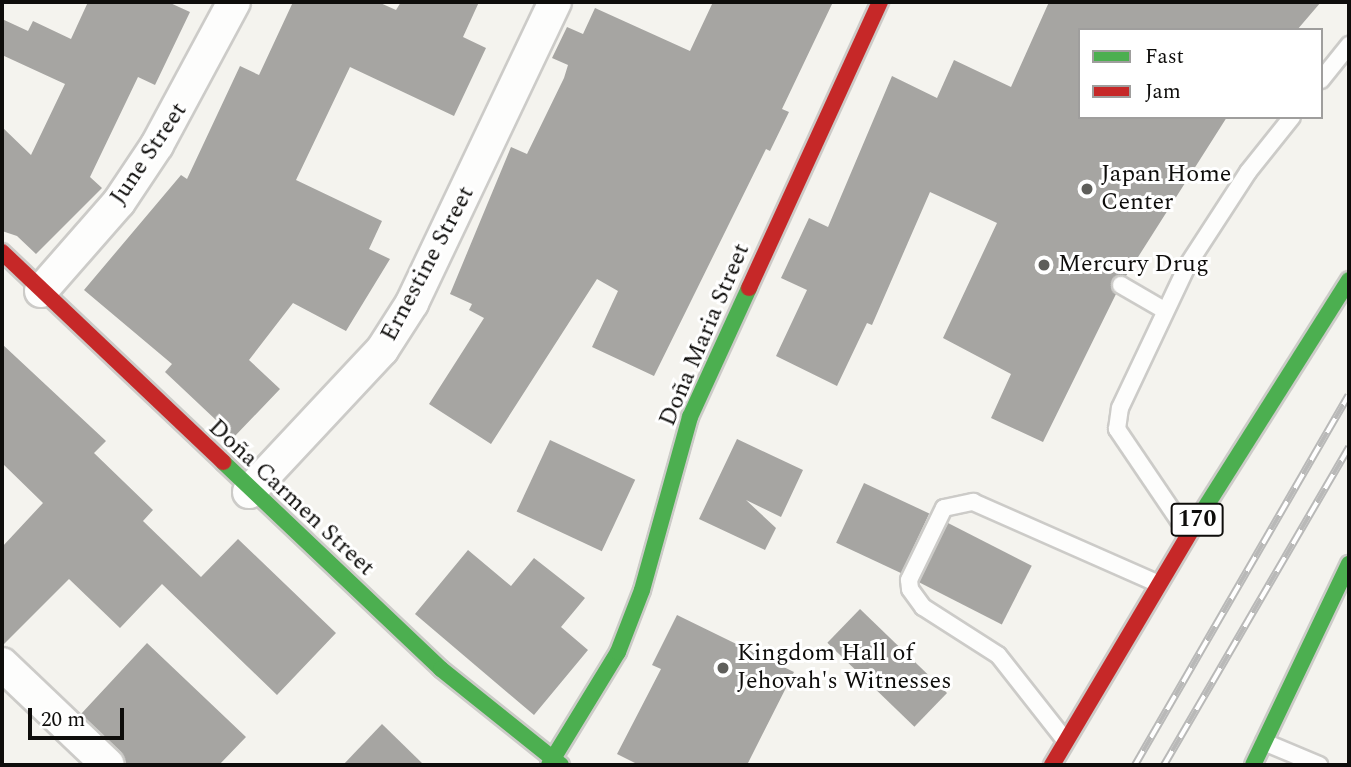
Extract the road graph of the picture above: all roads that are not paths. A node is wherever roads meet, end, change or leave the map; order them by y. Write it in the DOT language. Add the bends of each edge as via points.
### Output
graph roads {
  1 [pos="234,2"];
  2 [pos="555,2"];
  3 [pos="880,2"];
  4 [pos="1349,45"];
  5 [pos="1323,78"];
  6 [pos="1290,119"];
  7 [pos="2,252"];
  8 [pos="1349,280"];
  9 [pos="1121,285"];
  10 [pos="41,291"];
  11 [pos="1164,310"];
  12 [pos="249,492"];
  13 [pos="1188,534"];
  14 [pos="1349,564"];
  15 [pos="1157,583"];
  16 [pos="2,664"];
  17 [pos="1067,742"];
  18 [pos="1264,742"];
  19 [pos="555,764"];
  20 [pos="108,765"];
  21 [pos="1052,765"];
  22 [pos="1253,765"];
  23 [pos="1319,765"];
  1 -- 10 [label="street, June Street" via="157,145 119,202"];
  2 -- 12 [label="street, Ernestine Street" via="412,303 382,350"];
  3 -- 19 [label="street, Doña Maria Street" via="690,417 642,590 618,652"];
  4 -- 5 [label="lane"];
  6 -- 11 [label="lane" via="1248,172"];
  7 -- 10 [label="street, Doña Carmen Street"];
  8 -- 13 [label="street, 170"];
  9 -- 11 [label="lane"];
  10 -- 12 [label="street, Doña Carmen Street"];
  11 -- 13 [label="lane" via="1134,368 1117,429"];
  12 -- 19 [label="street, Doña Carmen Street" via="441,669"];
  13 -- 15 [label="street, 170"];
  14 -- 18 [label="street"];
  15 -- 17 [label="street, 170"];
  15 -- 17 [label="lane" via="973,502 944,508 909,580 910,589 923,607 998,655"];
  16 -- 20 [label="street"];
  17 -- 21 [label="street, 170"];
  18 -- 22 [label="street"];
  18 -- 23 [label="lane"];
}
